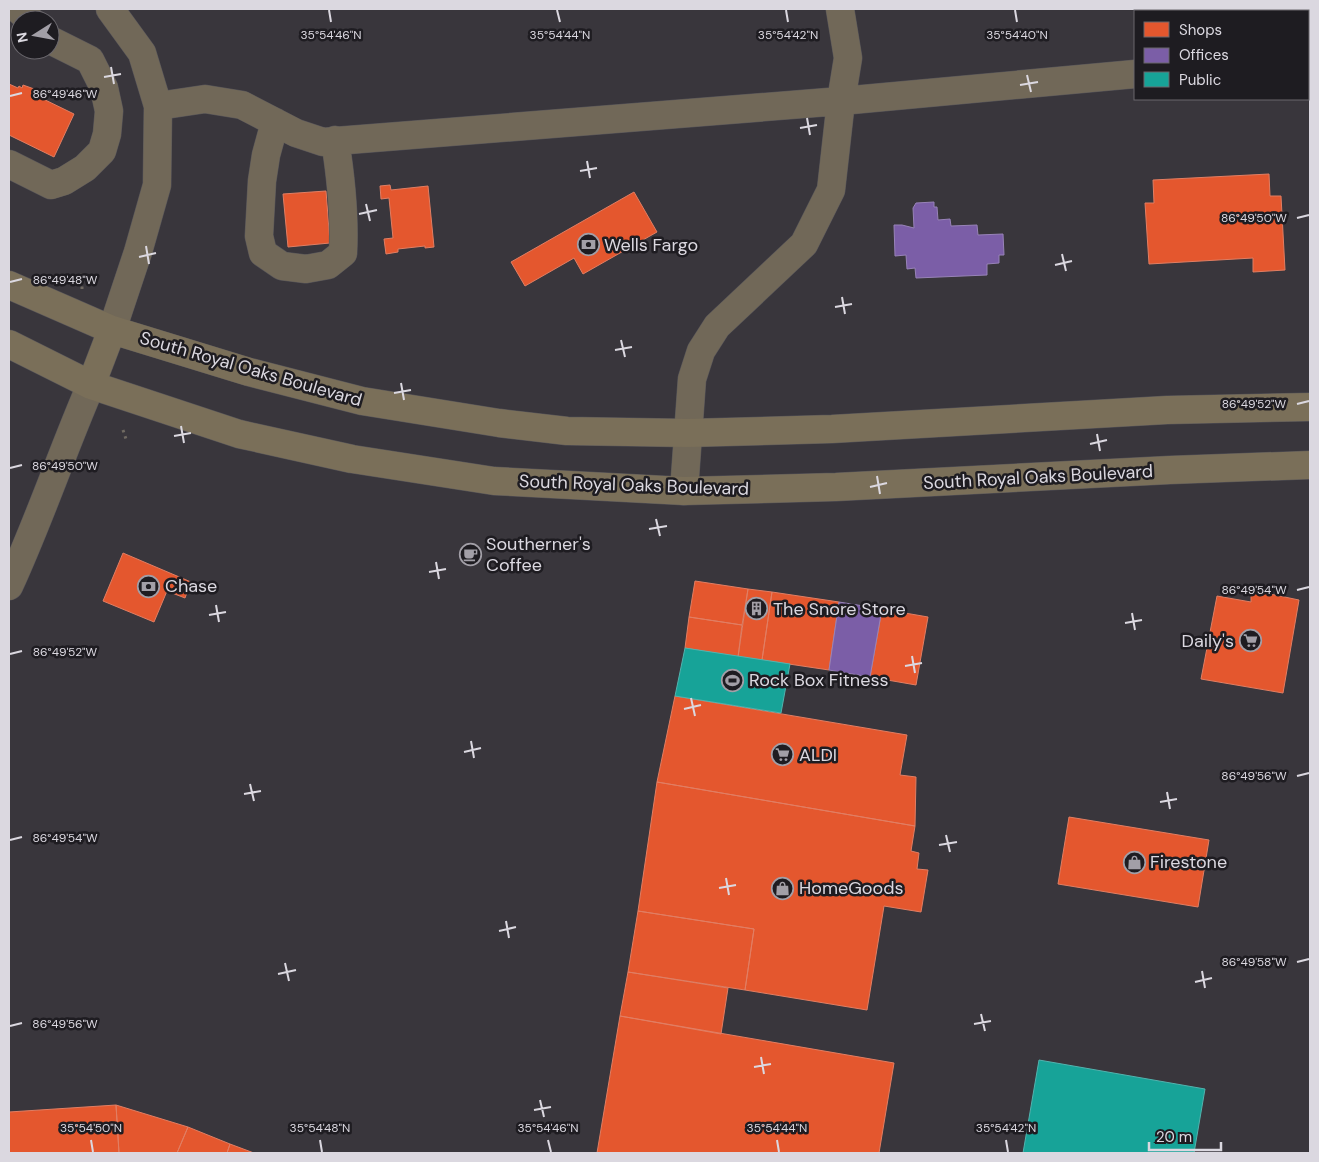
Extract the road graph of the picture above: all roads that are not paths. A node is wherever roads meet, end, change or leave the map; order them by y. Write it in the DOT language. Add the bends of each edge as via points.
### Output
graph roads {
  1 [pos="110,9"];
  2 [pos="840,9"];
  3 [pos="60,45"];
  4 [pos="1134,74"];
  5 [pos="841,101"];
  6 [pos="158,106"];
  7 [pos="274,122"];
  8 [pos="335,140"];
  9 [pos="9,164"];
  10 [pos="9,285"];
  11 [pos="112,330"];
  12 [pos="9,344"];
  13 [pos="91,386"];
  14 [pos="1310,407"];
  15 [pos="688,434"];
  16 [pos="1310,465"];
  17 [pos="684,491"];
  18 [pos="9,586"];
  1 -- 6 [label="street" via="142,53"];
  2 -- 5 [label="street" via="848,58"];
  3 -- 9 [label="street" via="90,60 104,88 109,111 102,151 64,182 50,185"];
  4 -- 5 [label="street"];
  5 -- 8 [label="street"];
  5 -- 15 [label="street" via="831,190 804,244 717,326 701,351 692,380"];
  6 -- 7 [label="street" via="205,99 242,105"];
  6 -- 11 [label="street" via="157,184"];
  7 -- 8 [label="street" via="323,142"];
  7 -- 8 [label="street" via="263,172 258,236 263,253 282,266 306,269 328,265 343,253 344,227"];
  10 -- 11 [label="main road, South Royal Oaks Boulevard"];
  11 -- 13 [label="main road"];
  11 -- 15 [label="main road, South Royal Oaks Boulevard" via="249,372 371,402 567,431"];
  12 -- 13 [label="main road, South Royal Oaks Boulevard"];
  13 -- 17 [label="main road, South Royal Oaks Boulevard" via="239,434 352,459 494,481"];
  13 -- 18 [label="street"];
  14 -- 15 [label="main road, South Royal Oaks Boulevard" via="1167,410"];
  15 -- 17 [label="street"];
  16 -- 17 [label="main road, South Royal Oaks Boulevard"];
}
